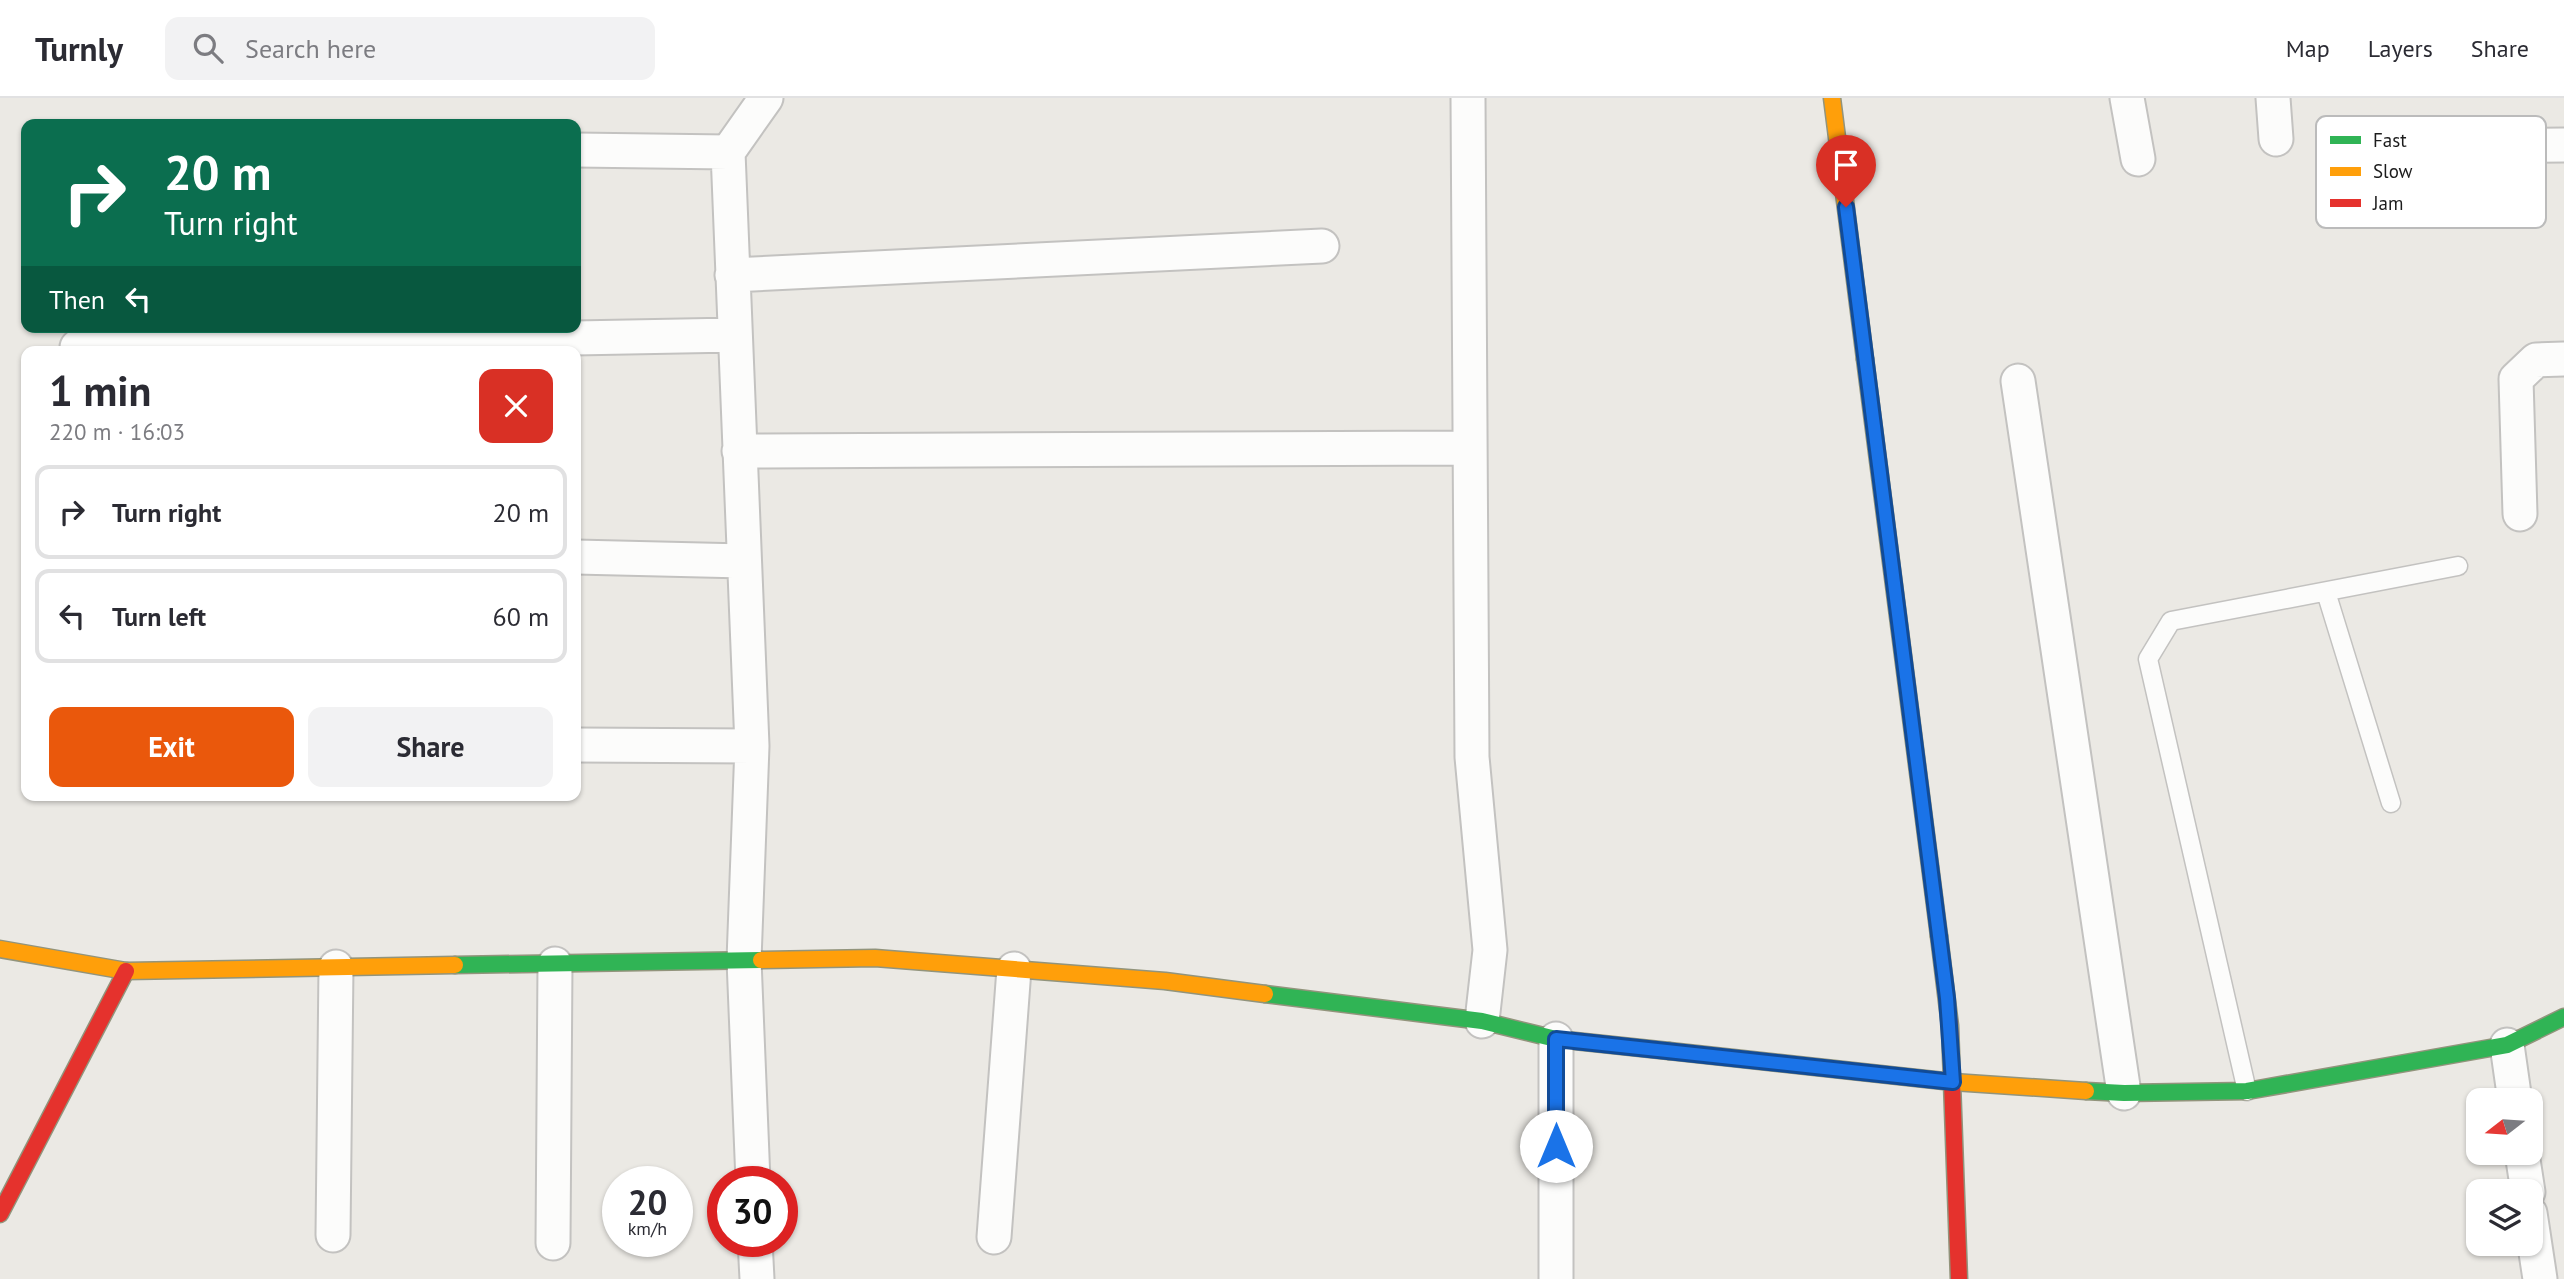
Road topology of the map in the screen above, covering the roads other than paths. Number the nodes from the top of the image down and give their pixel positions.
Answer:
1 (766, 98) edge
2 (1468, 98) edge
3 (1832, 98) edge
4 (2127, 98) edge
5 (2273, 98) edge
6 (2276, 139) dead end
7 (2546, 145) edge
8 (2564, 145) edge
9 (581, 150) edge
10 (728, 152) junction
11 (2138, 159) dead end
12 (1322, 246) dead end
13 (733, 275) junction
14 (735, 335) junction
15 (132, 346) edge
16 (2564, 359) edge
17 (2018, 381) dead end
18 (1470, 448) junction
19 (740, 452) junction
20 (2520, 514) dead end
21 (581, 556) edge
22 (744, 561) junction
23 (2458, 566) dead end
24 (2326, 592) junction
25 (581, 745) edge
26 (752, 746) junction
27 (2391, 803) dead end
28 (0, 948) edge
29 (744, 960) junction
30 (555, 964) junction
31 (336, 967) junction
32 (1014, 969) junction
33 (126, 971) junction
34 (2564, 1017) edge
35 (1482, 1021) junction
36 (1556, 1039) junction
37 (2507, 1045) junction
38 (1953, 1082) junction
39 (2513, 1088) edge
40 (2247, 1091) junction
41 (2124, 1093) junction
42 (752, 1166) edge
43 (2, 1208) edge
44 (333, 1235) dead end
45 (994, 1237) dead end
46 (553, 1243) dead end
47 (2537, 1256) edge
48 (756, 1257) edge
49 (757, 1279) edge
50 (1556, 1279) edge
51 (1959, 1279) edge
52 (2540, 1279) edge

1 - 10 street
2 - 18 street
3 - 38 main road
4 - 11 street
5 - 6 street
7 - 8 street
9 - 10 street
10 - 13 street
12 - 13 street
13 - 14 street
14 - 15 street
14 - 19 street
16 - 20 street
17 - 41 street
18 - 19 street
18 - 35 street
19 - 22 street
21 - 22 street
22 - 26 street
23 - 24 lane
24 - 27 lane
24 - 40 lane
25 - 26 street
26 - 29 street
28 - 33 main road
29 - 30 main road
29 - 32 main road
29 - 42 street
30 - 31 main road
30 - 46 street
31 - 33 main road
31 - 44 street
32 - 35 main road
32 - 45 street
33 - 43 main road
34 - 37 main road
35 - 36 main road
36 - 38 main road
36 - 50 street
37 - 39 street
37 - 40 main road
38 - 41 main road
38 - 51 main road
40 - 41 main road
47 - 52 street
48 - 49 street

